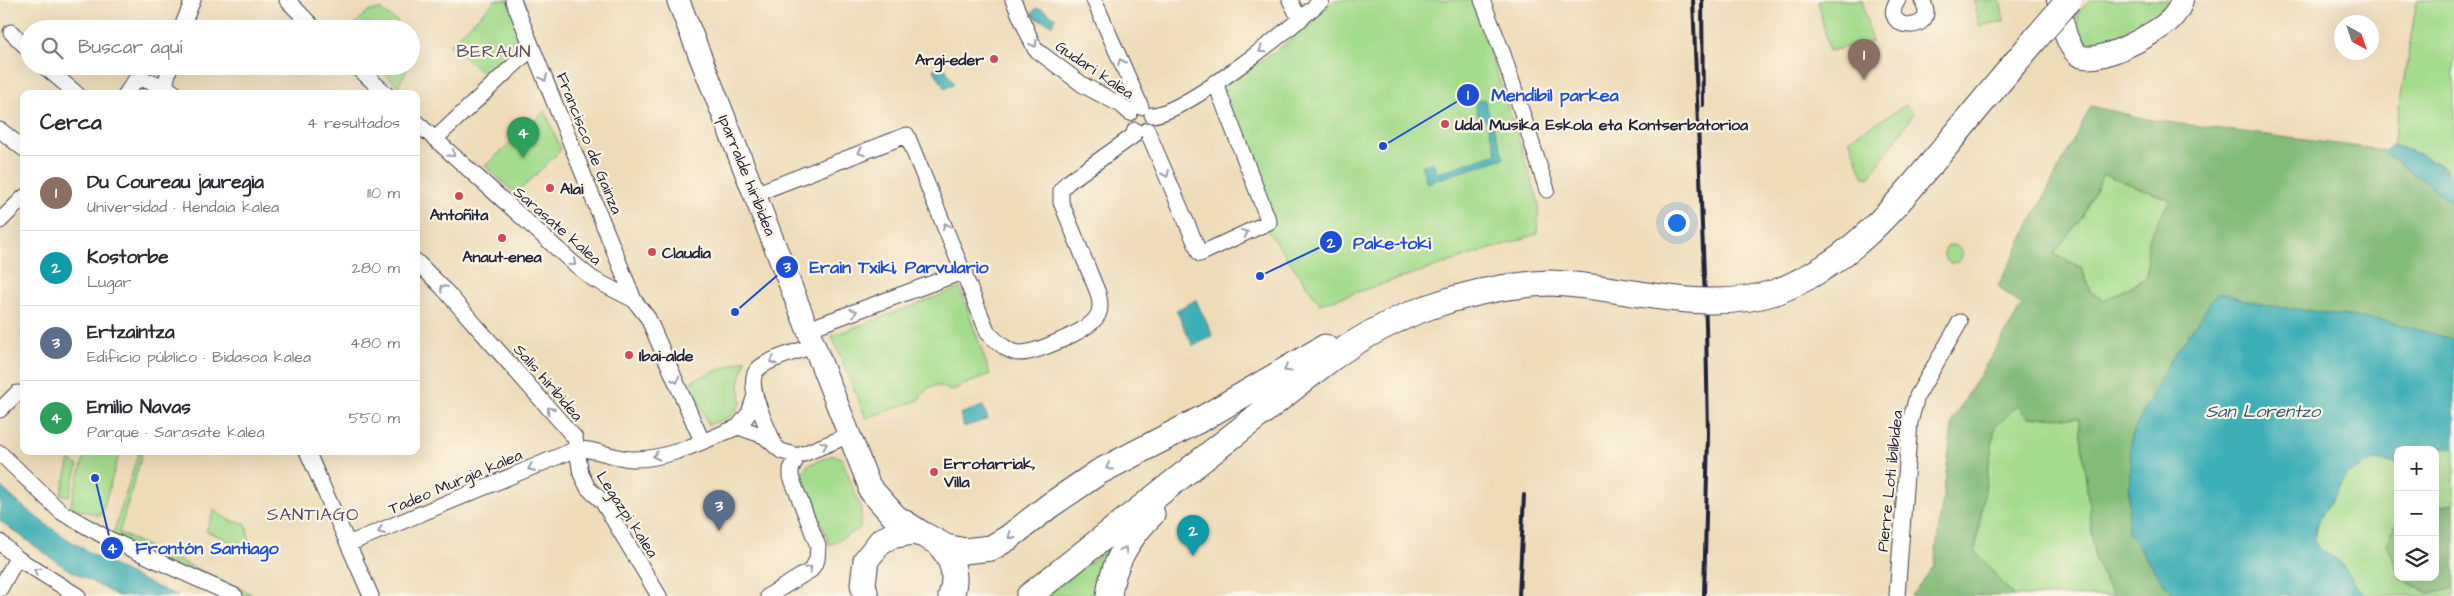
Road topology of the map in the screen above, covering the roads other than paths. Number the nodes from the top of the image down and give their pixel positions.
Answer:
1 (193, 0) edge
2 (287, 0) edge
3 (513, 0) edge
4 (678, 0) edge
5 (1013, 0) edge
6 (1094, 0) edge
7 (1290, 0) edge
8 (1322, 0) edge
9 (1482, 0) edge
10 (1898, 0) edge
11 (1922, 0) edge
12 (2058, 0) edge
13 (2069, 0) edge
14 (2182, 0) edge
15 (185, 20) edge
16 (307, 20) edge
17 (1300, 20) junction
18 (11, 32) dead end
19 (20, 41) edge
20 (532, 48) junction
21 (55, 75) edge
22 (170, 75) edge
23 (366, 75) edge
24 (1215, 82) junction
25 (72, 90) edge
26 (129, 90) edge
27 (170, 90) edge
28 (382, 90) edge
29 (1141, 112) junction
30 (420, 126) edge
31 (0, 130) edge
32 (1141, 130) junction
33 (435, 139) junction
34 (20, 146) edge
35 (1547, 190) dead end
36 (755, 194) junction
37 (20, 201) edge
38 (0, 221) edge
39 (420, 265) edge
40 (965, 271) junction
41 (634, 300) junction
42 (1960, 322) dead end
43 (1363, 336) junction
44 (812, 337) junction
45 (20, 394) edge
46 (755, 395) junction
47 (0, 410) edge
48 (738, 427) junction
49 (850, 435) junction
50 (702, 441) junction
51 (776, 446) junction
52 (576, 449) junction
53 (0, 453) edge
54 (309, 455) edge
55 (798, 456) junction
56 (871, 490) junction
57 (1164, 490) junction
58 (931, 539) junction
59 (0, 542) edge
60 (348, 544) junction
61 (873, 549) junction
62 (17, 558) junction
63 (0, 589) edge
64 (78, 596) edge
65 (235, 596) edge
66 (370, 596) edge
67 (659, 596) edge
68 (768, 596) edge
69 (866, 596) edge
70 (951, 596) edge
71 (1029, 596) edge
72 (1109, 596) edge
73 (1897, 596) edge

1 - 15 street
2 - 16 street
3 - 20 street, Francisco de Gainza
4 - 36 main road, Iparralde hiribidea
5 -> 29 street, Gudari kalea
29 -> 6 street
7 - 17 street
8 - 17 street
9 - 35 street
10 - 11 street
12 - 14 main road
13 - 43 main road, bridge
17 -> 24 street
18 - 19 street
20 - 33 street
20 -> 41 street, Francisco de Gainza
21 - 25 street
22 - 27 street
23 - 28 street
24 - 29 street
32 -> 24 street
26 - 27 street
29 - 32 street
29 - 32 street
30 - 33 street, Sarasate kalea
31 - 34 street
32 - 40 street
33 -> 41 street, Sarasate kalea
40 -> 36 street
36 - 44 main road, Iparralde hiribidea
37 - 38 street
52 -> 39 street, Salis hiribidea
44 -> 40 street
41 -> 50 street, Sarasate kalea
42 - 73 street, Pierre Loti ibilbidea
43 - 57 main road
43 -> 58 main road
44 -> 46 street
44 - 49 main road, Iparralde hiribidea
45 - 47 street
46 - 48 street
46 - 51 street
48 - 50 street
48 - 51 street
55 -> 49 street
49 - 56 main road, Iparralde hiribidea
50 -> 52 street
51 - 55 street
52 -> 60 street, Tadeo Murgia kalea
52 - 67 street, Legazpi kalea
53 - 65 street
54 - 60 street
68 -> 55 street
56 - 58 main road, Iparralde hiribidea
56 - 61 main road, Iparralde hiribidea
57 - 71 main road
72 -> 57 main road
58 - 61 main road
58 - 70 main road
59 - 62 street
60 - 66 street
61 - 69 main road
62 - 63 street
64 -> 62 street

